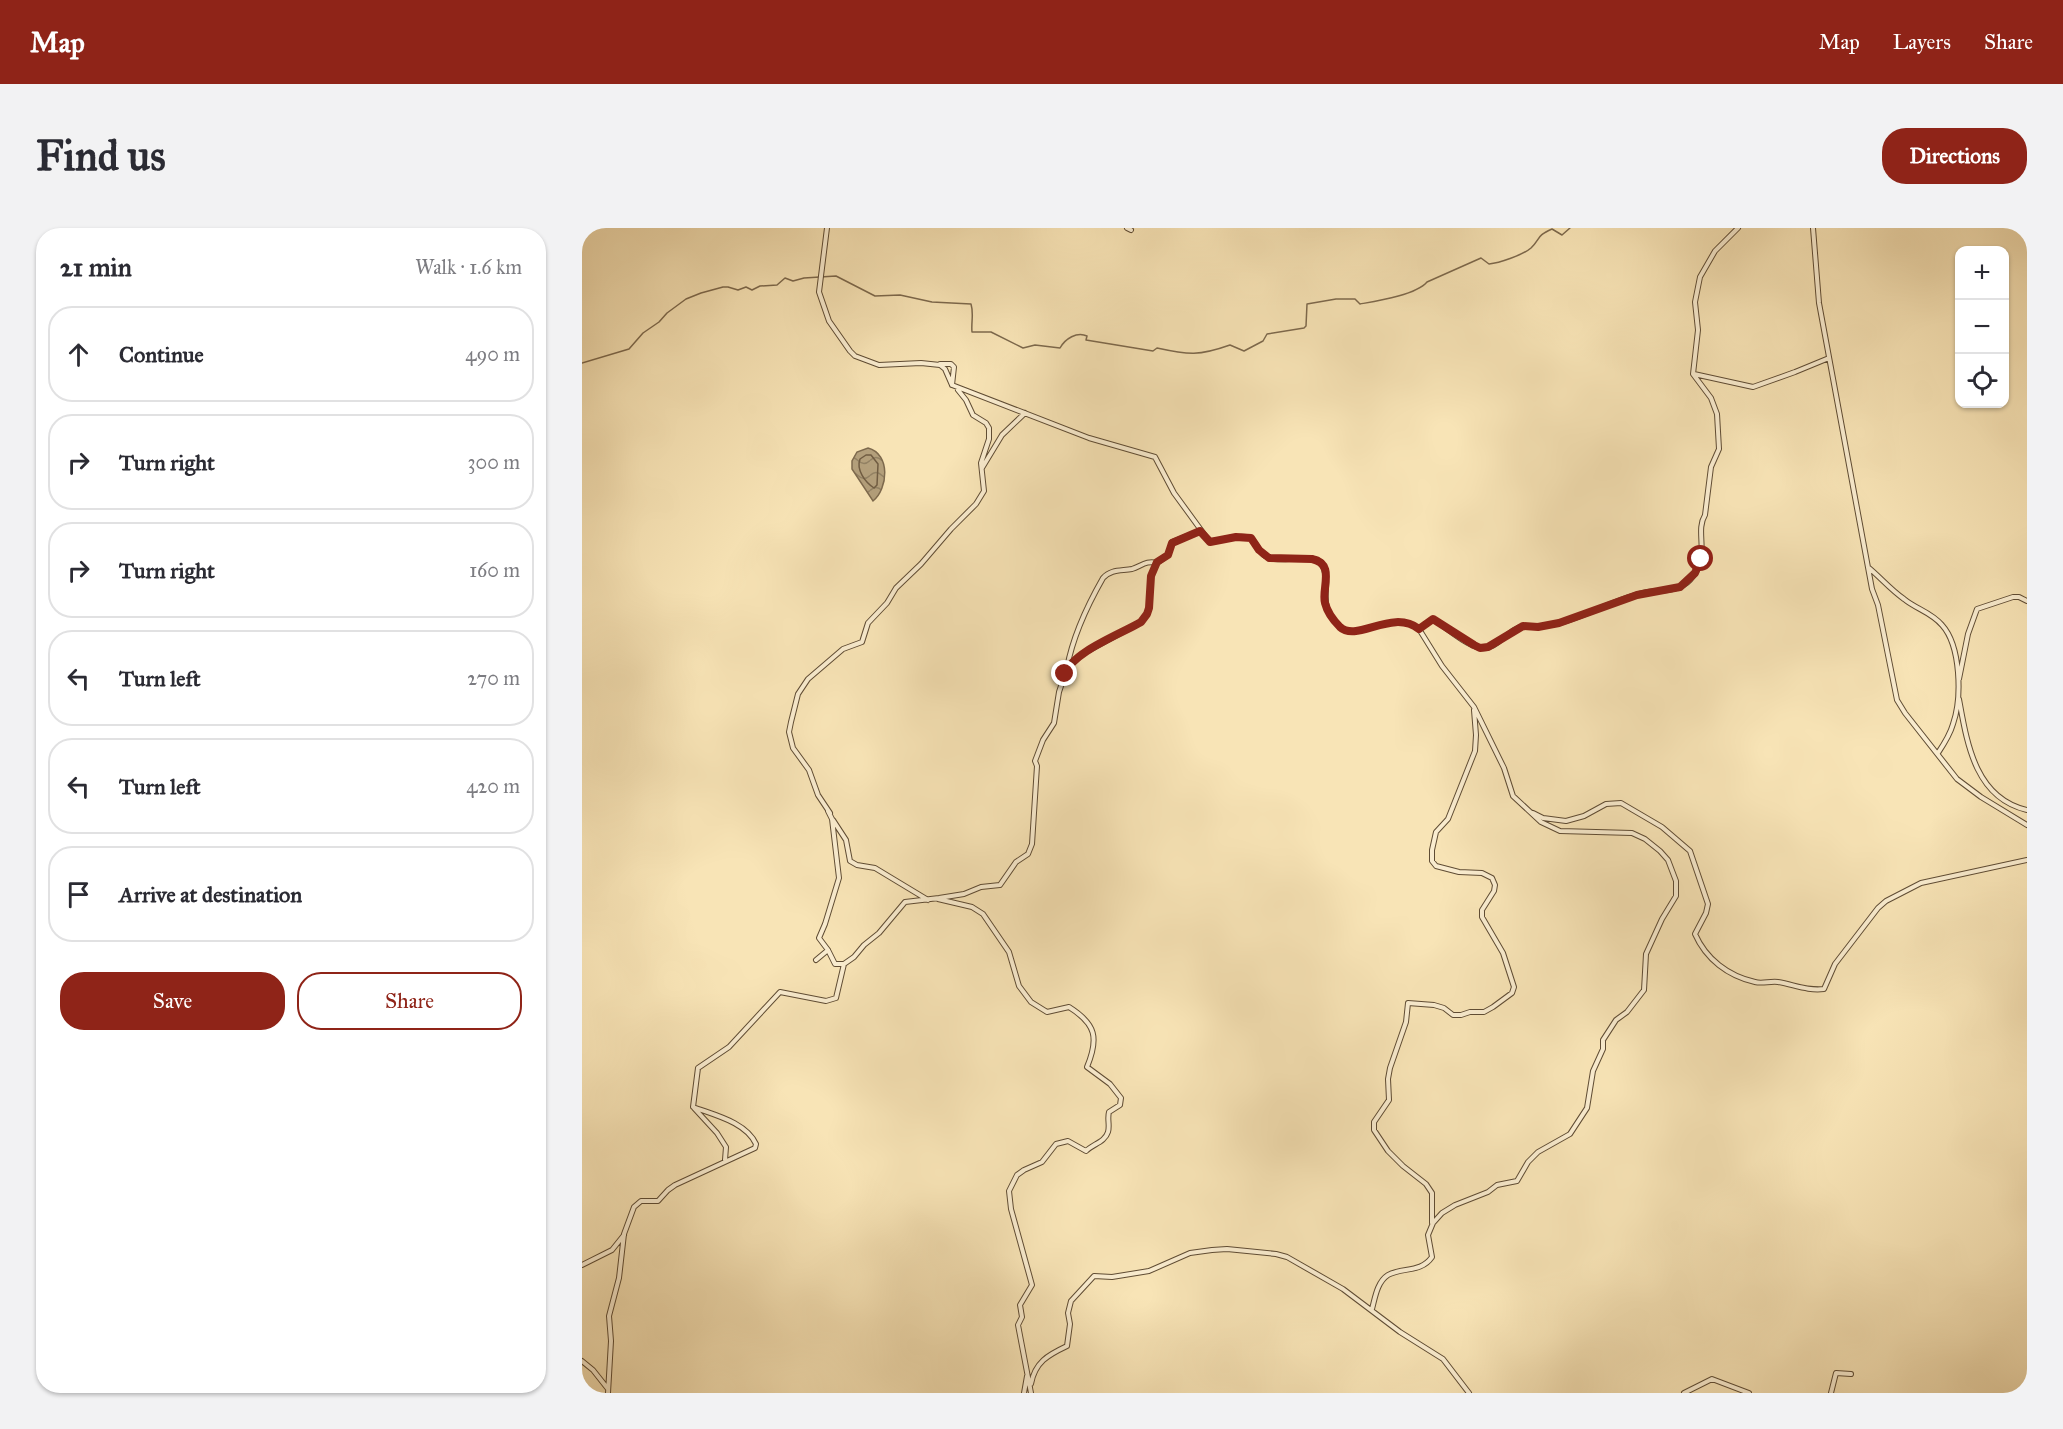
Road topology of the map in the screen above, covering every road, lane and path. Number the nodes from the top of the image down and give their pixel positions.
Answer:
1 (827, 228) edge
2 (1738, 228) edge
3 (1813, 228) edge
4 (1829, 358) junction
5 (936, 364) junction
6 (1693, 374) junction
7 (953, 385) junction
8 (1025, 412) junction
9 (982, 468) junction
10 (1200, 531) junction
11 (1157, 562) junction
12 (1868, 568) junction
13 (2027, 601) edge
14 (1419, 629) junction
15 (1067, 668) junction
16 (1959, 684) junction
17 (1958, 694) junction
18 (1474, 707) junction
19 (1938, 753) junction
20 (2027, 810) edge
21 (828, 811) junction
22 (1530, 812) junction
23 (2027, 825) edge
24 (2027, 860) edge
25 (937, 898) junction
26 (928, 900) junction
27 (828, 950) junction
28 (816, 960) dead end
29 (844, 964) junction
30 (693, 1107) junction
31 (725, 1161) junction
32 (1432, 1224) junction
33 (624, 1234) junction
34 (582, 1265) edge
35 (1371, 1309) junction
36 (582, 1361) edge
37 (1028, 1371) junction
38 (1851, 1374) dead end
39 (608, 1391) edge
40 (1031, 1391) edge
41 (1024, 1393) edge
42 (1469, 1393) edge
43 (1684, 1393) edge
44 (1749, 1393) edge
45 (1831, 1393) edge

1 - 5 street
2 - 6 street
3 - 4 street
4 - 6 street
4 - 12 street
5 - 7 street
5 - 7 street
6 - 14 street
7 - 8 street
7 - 9 street
8 - 9 street
8 - 10 street
9 - 21 street
10 - 11 street
10 - 14 street
11 - 15 street
11 - 15 street
12 - 16 street
12 - 19 street
13 - 16 street
14 - 18 street
15 - 25 street
16 - 17 street
17 - 19 street
17 - 20 street
18 - 22 street
18 - 32 street
19 - 23 street
21 - 26 street
21 - 27 street
22 - 24 street
22 - 32 street
25 - 26 street
25 - 37 street
26 - 29 street
27 - 28 street
27 - 29 street
29 - 30 street
30 - 31 street
30 - 31 street
31 - 33 street
32 - 35 street
33 - 34 street
33 - 39 street
35 - 40 street
35 - 42 street
36 - 39 street
37 - 40 street
37 - 41 street
38 - 45 street
43 - 44 street

